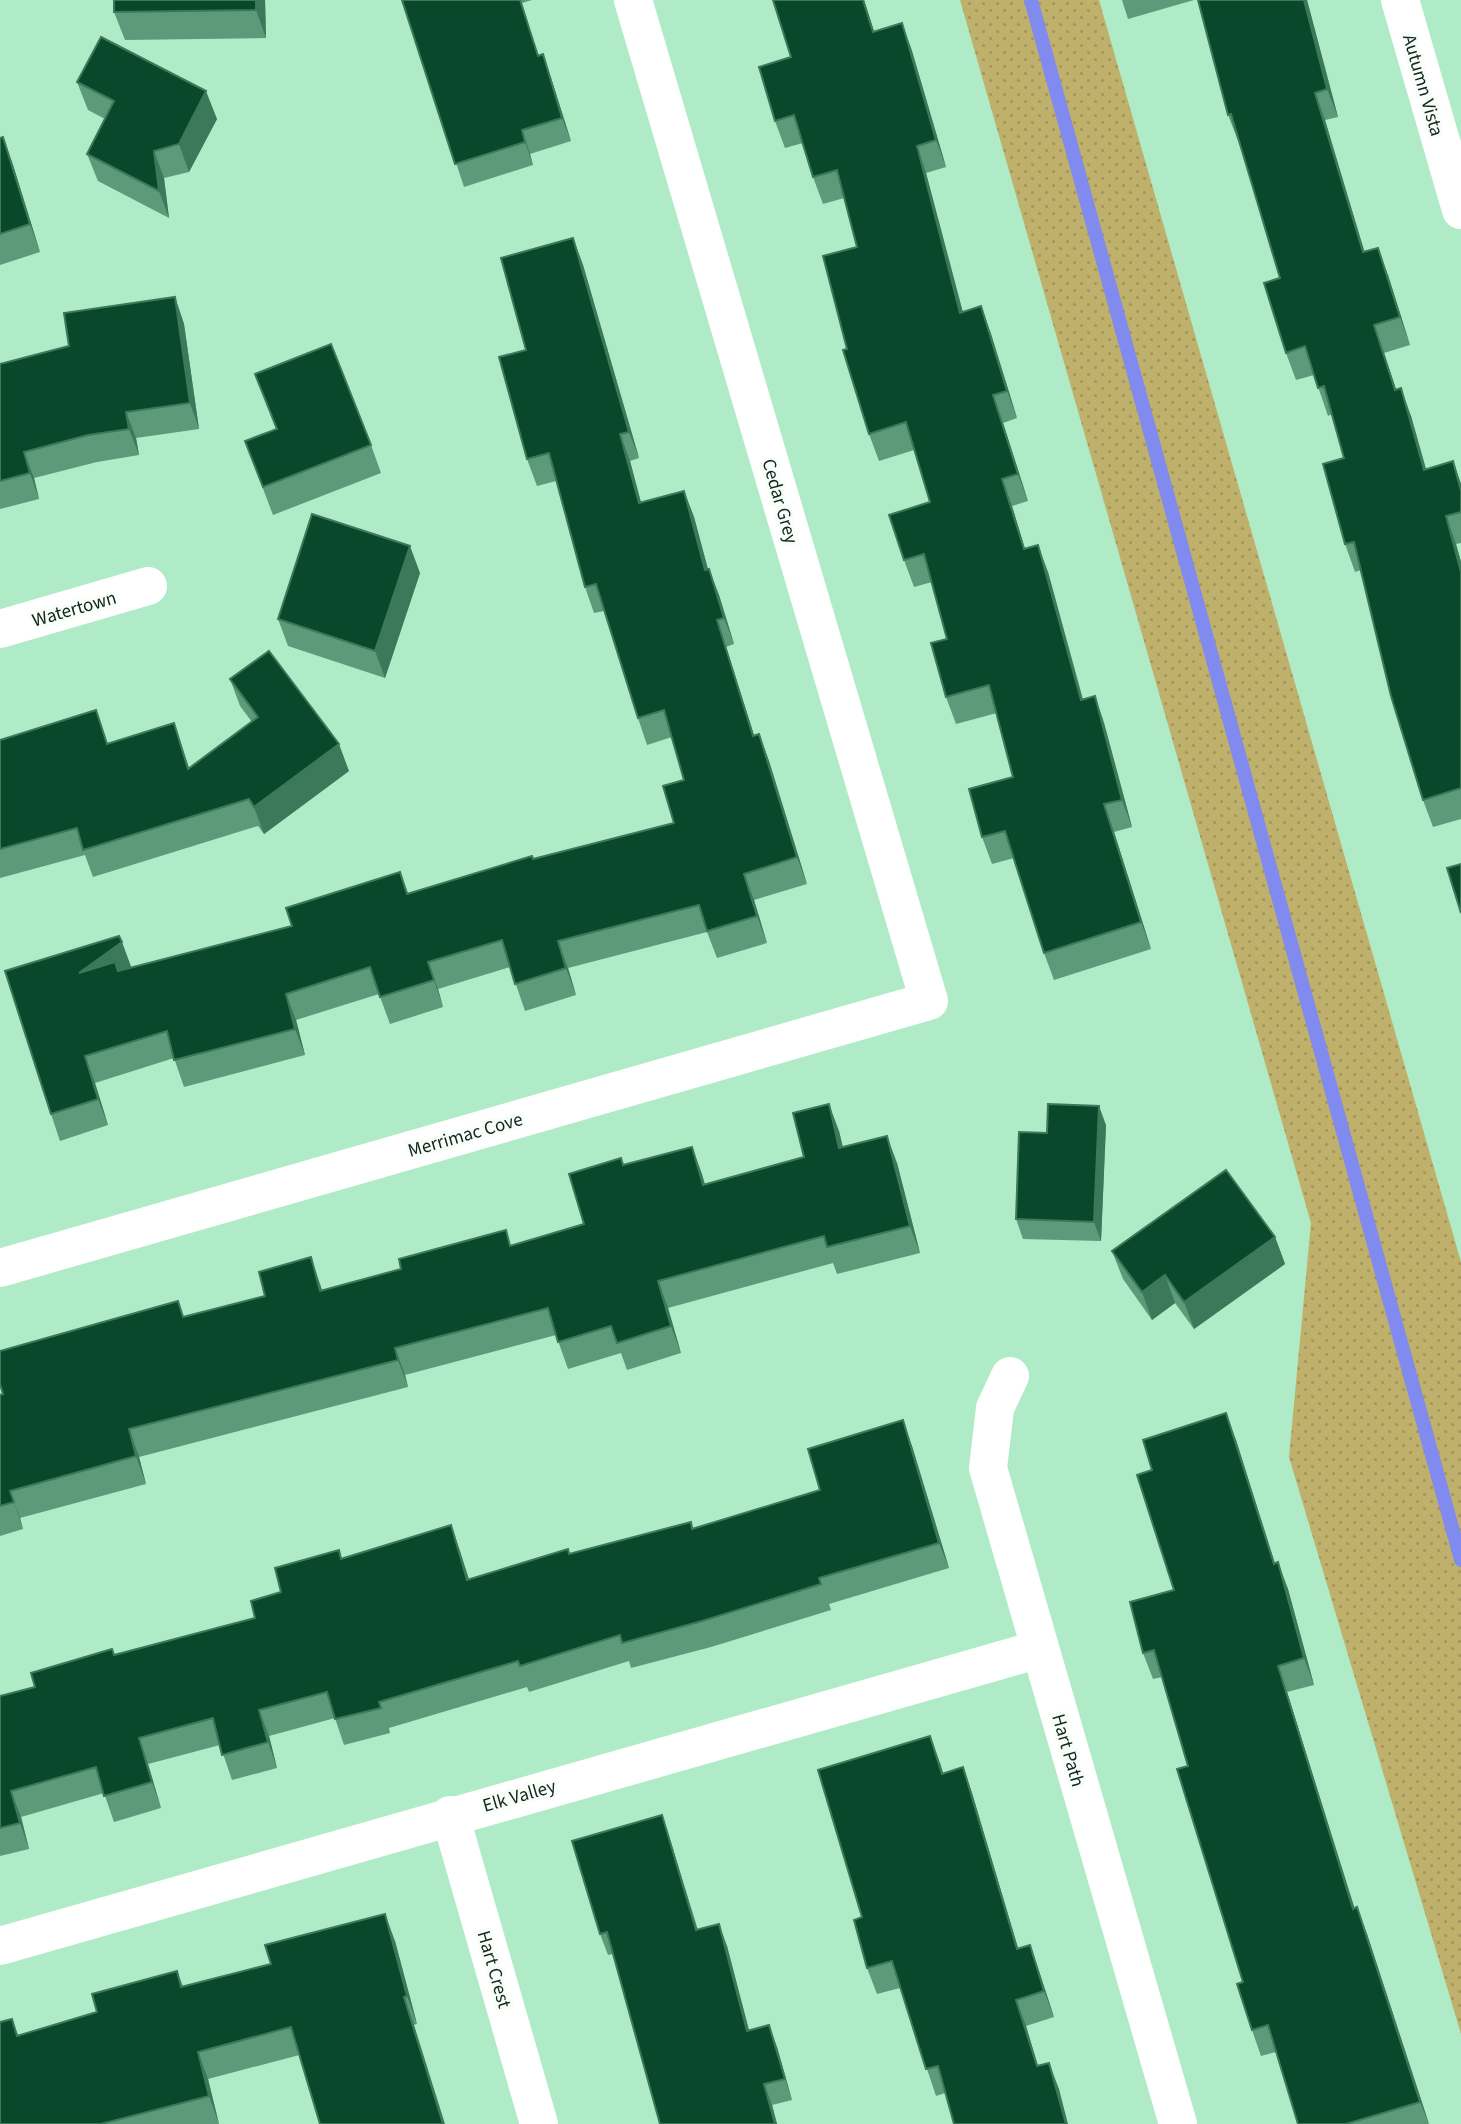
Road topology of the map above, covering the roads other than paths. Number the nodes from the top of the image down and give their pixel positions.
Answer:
1 (633, 0) edge
2 (1400, 0) edge
3 (1461, 210) edge
4 (148, 586) dead end
5 (0, 629) edge
6 (929, 1001) joint
7 (0, 1268) edge
8 (1010, 1376) dead end
9 (1040, 1649) junction
10 (450, 1815) junction
11 (0, 1946) edge
12 (539, 2124) edge
13 (1178, 2124) edge

1 - 6 street, Cedar Grey
2 - 3 street, Autumn Vista
4 - 5 street, Watertown
6 - 7 street, Merrimac Cove
8 - 9 street, Hart Path
9 - 10 street, Elk Valley
9 - 13 street, Hart Path
10 - 11 street, Elk Valley
10 - 12 street, Hart Crest

